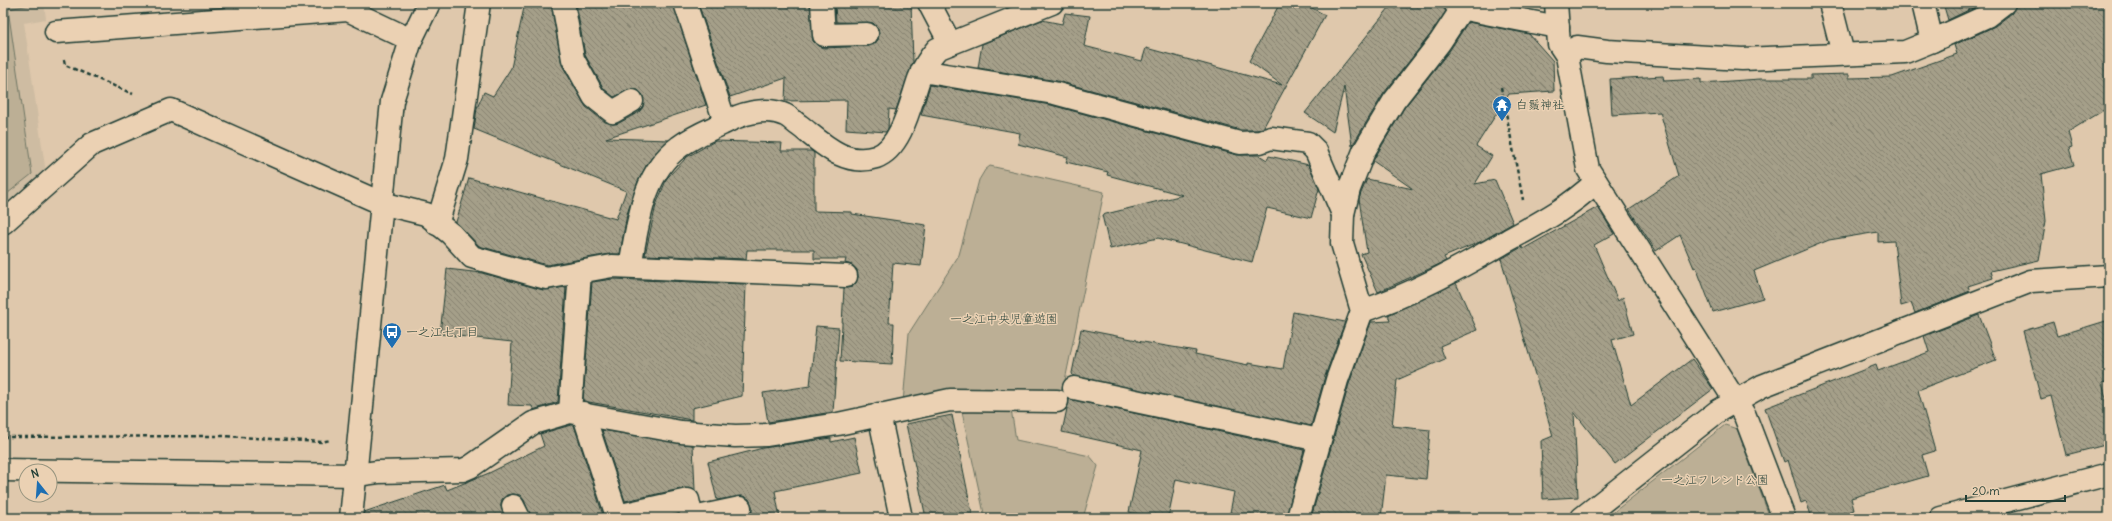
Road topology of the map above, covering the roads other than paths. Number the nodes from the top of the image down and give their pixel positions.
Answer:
1 (428, 3) edge
2 (479, 3) edge
3 (563, 3) edge
4 (685, 3) edge
5 (822, 3) edge
6 (929, 3) edge
7 (1052, 3) edge
8 (1556, 3) edge
9 (1830, 3) edge
10 (1923, 3) edge
11 (1459, 5) edge
12 (1994, 6) edge
13 (1558, 27) junction
14 (56, 32) road end
15 (867, 34) dead end
16 (411, 40) junction
17 (1932, 42) junction
18 (950, 43) junction
19 (1843, 54) junction
20 (1567, 56) junction
21 (922, 71) junction
22 (632, 101) dead end
23 (725, 122) junction
24 (1596, 182) junction
25 (381, 203) junction
26 (1343, 214) junction
27 (3, 223) edge
28 (437, 224) junction
29 (630, 266) junction
30 (580, 272) junction
31 (846, 276) dead end
32 (2109, 276) edge
33 (1362, 311) junction
34 (1074, 388) dead end
35 (1057, 401) dead end
36 (1735, 401) junction
37 (576, 412) junction
38 (879, 414) junction
39 (1319, 440) junction
40 (3, 470) edge
41 (2109, 474) edge
42 (356, 475) junction
43 (740, 508) dead end
44 (1986, 512) edge
45 (352, 518) edge
46 (692, 518) edge
47 (901, 518) edge
48 (1298, 518) edge
49 (1582, 518) edge
50 (1784, 518) edge
51 (1941, 518) edge

1 - 16 street
2 - 28 street
3 - 22 street
4 - 23 street
5 - 15 street
6 - 18 street
7 - 18 street
8 - 13 street
9 - 19 street
10 - 17 street
11 - 13 street
11 - 26 street
12 - 17 street
13 - 20 street
14 - 16 street
16 - 25 street
17 - 19 street
18 - 21 street
19 - 20 street
20 - 24 street
21 - 23 street
21 - 26 street
23 - 29 street
24 - 33 street
24 - 36 street
25 - 27 street
25 - 28 street
25 - 42 street
26 - 33 street
28 - 30 street
29 - 30 street
29 - 31 street
30 - 37 street
32 - 36 street
33 - 39 street
34 - 39 street
35 - 38 street
36 - 49 street
36 - 50 street
37 - 38 street
37 - 42 street
37 - 46 street
38 - 47 street
39 - 48 street
40 - 42 street
41 - 44 street
42 - 45 street
43 - 46 street
44 - 51 street

